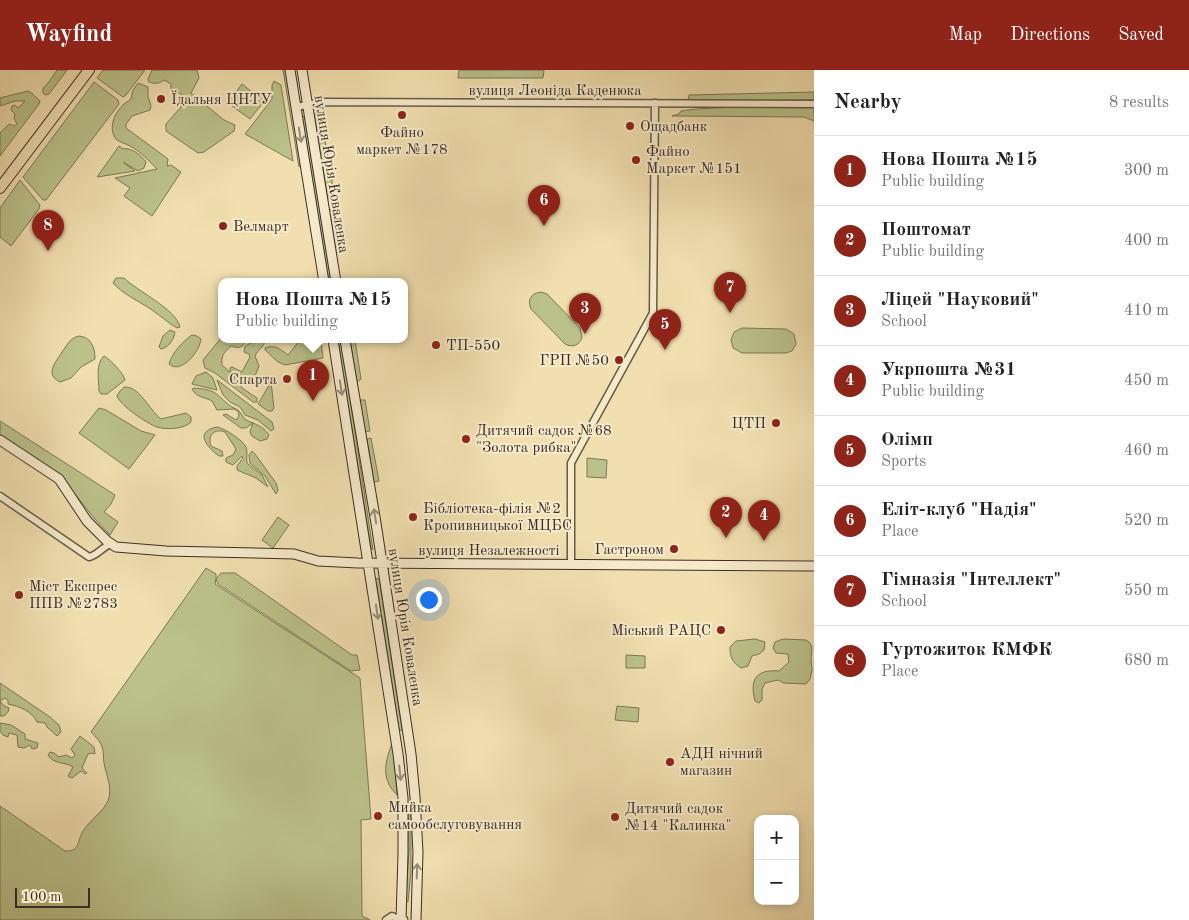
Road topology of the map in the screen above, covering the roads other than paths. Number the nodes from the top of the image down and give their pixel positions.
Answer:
1 (89, 70) edge
2 (290, 70) edge
3 (302, 70) edge
4 (655, 103) junction
5 (814, 104) edge
6 (307, 105) junction
7 (296, 107) junction
8 (0, 188) edge
9 (323, 278) edge
10 (335, 278) edge
11 (333, 343) edge
12 (345, 343) edge
13 (0, 440) edge
14 (0, 496) edge
15 (111, 544) junction
16 (369, 564) junction
17 (382, 564) junction
18 (571, 564) junction
19 (814, 566) edge
20 (386, 920) edge
21 (402, 920) edge
22 (416, 920) edge

1 - 8 main road
2 - 7 main road, вулиця Юрія Коваленка
3 - 6 main road, вулиця Юрія Коваленка
4 - 5 street, вулиця Леоніда Каденюка
4 - 6 street, вулиця Леоніда Каденюка
4 - 18 street
6 - 7 street, вулиця Леоніда Каденюка
6 - 10 main road, вулиця Юрія Коваленка
7 -> 9 main road, вулиця Юрія Коваленка
11 -> 16 main road, вулиця Юрія Коваленка
17 -> 12 main road, вулиця Юрія Коваленка
13 - 15 main road
14 - 15 street
15 - 16 main road, вулиця Незалежності
16 - 17 main road, вулиця Незалежності
16 -> 21 main road, вулиця Юрія Коваленка
17 - 18 main road, вулиця Незалежності
22 -> 17 main road, вулиця Юрія Коваленка
18 - 19 main road, вулиця Незалежності
20 - 21 street

